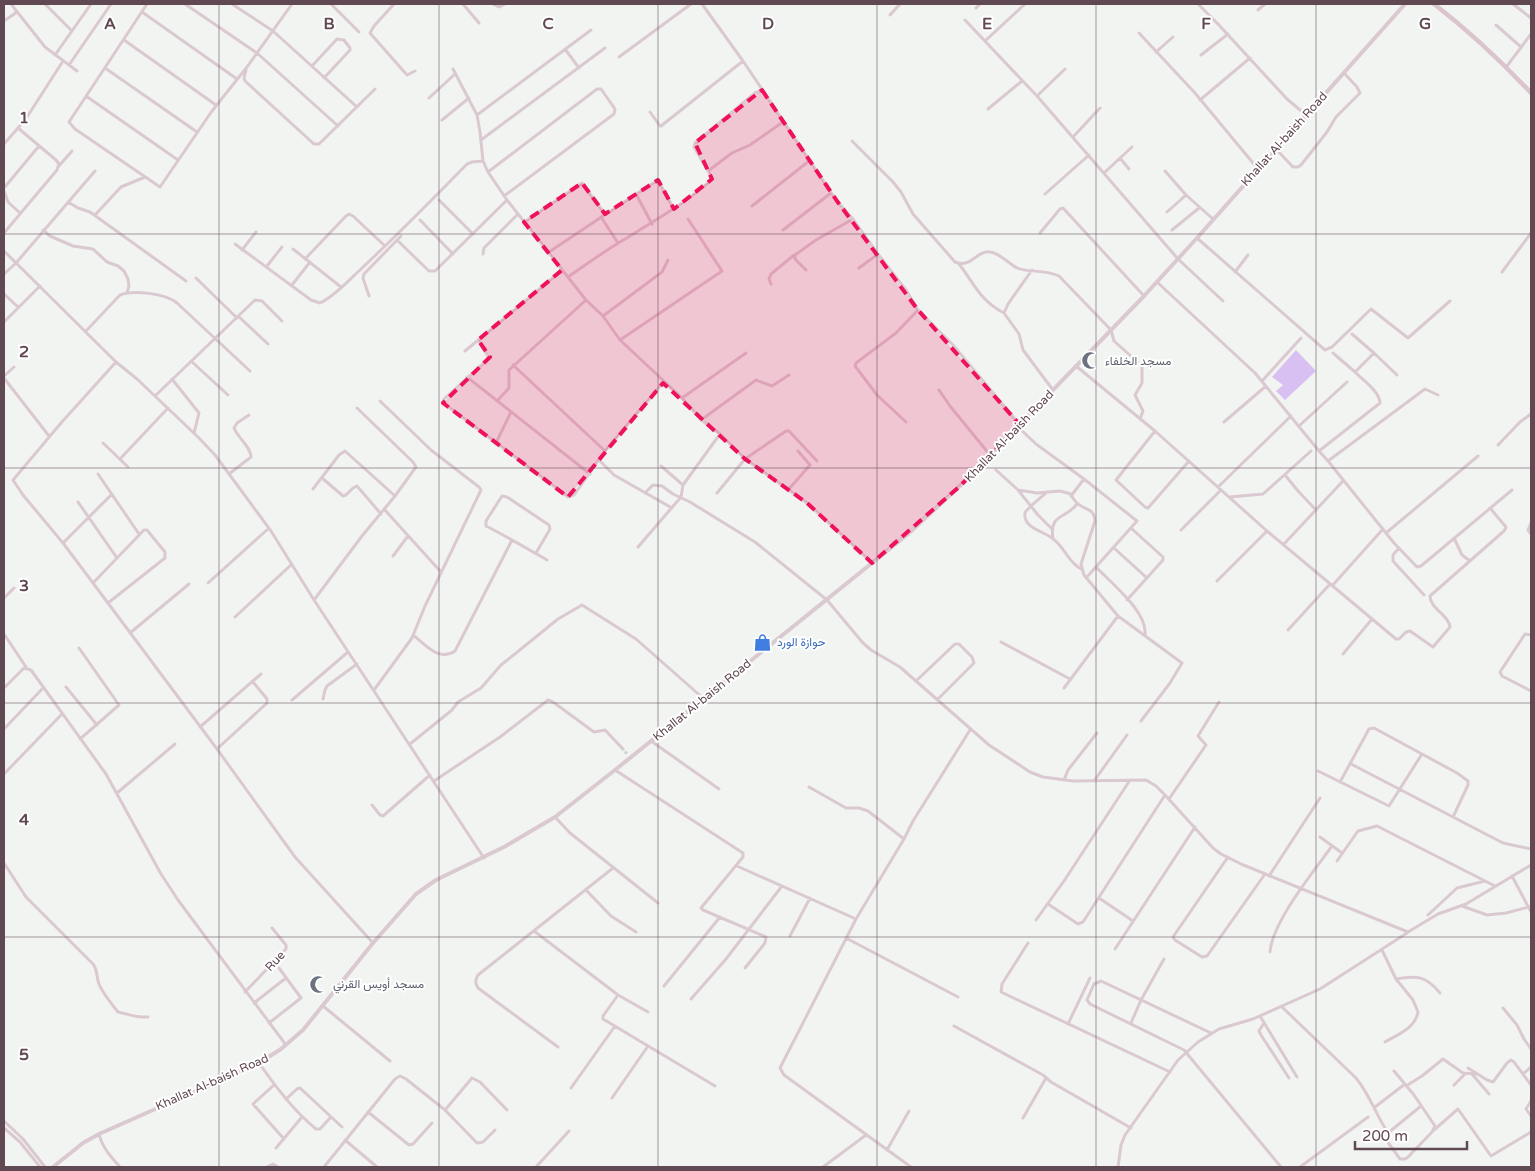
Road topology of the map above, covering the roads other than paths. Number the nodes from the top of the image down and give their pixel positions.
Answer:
1 (11, 4) edge
2 (45, 4) edge
3 (111, 4) edge
4 (147, 4) edge
5 (185, 4) edge
6 (232, 4) edge
7 (292, 4) edge
8 (331, 4) edge
9 (394, 4) edge
10 (463, 4) edge
11 (493, 4) edge
12 (505, 4) edge
13 (691, 4) edge
14 (702, 4) edge
15 (900, 4) edge
16 (980, 4) edge
17 (1025, 4) edge
18 (1198, 4) edge
19 (1265, 4) edge
20 (1404, 4) edge
21 (1434, 4) edge
22 (1513, 4) edge
23 (89, 5) edge
24 (976, 8) dead end
25 (1258, 10) dead end
26 (17, 12) junction
27 (142, 12) junction
28 (890, 15) dead end
29 (1531, 18) edge
30 (965, 20) dead end
31 (4, 21) edge
32 (479, 22) dead end
33 (1496, 25) dead end
34 (591, 30) dead end
35 (72, 31) junction
36 (273, 31) junction
37 (359, 32) dead end
38 (1139, 33) dead end
39 (1228, 34) junction
40 (1531, 34) edge
41 (1174, 37) dead end
42 (124, 40) junction
43 (986, 41) junction
44 (1521, 47) junction
45 (605, 48) dead end
46 (565, 49) junction
47 (1156, 52) junction
48 (256, 53) junction
49 (1201, 55) dead end
50 (56, 56) junction
51 (619, 57) dead end
52 (1250, 58) junction
53 (63, 61) junction
54 (743, 61) junction
55 (69, 65) junction
56 (312, 66) junction
57 (1507, 66) junction
58 (247, 67) junction
59 (105, 68) junction
60 (579, 68) junction
61 (1065, 69) dead end
62 (452, 70) dead end
63 (77, 71) dead end
64 (415, 71) dead end
65 (1344, 72) junction
66 (455, 74) junction
67 (324, 78) junction
68 (237, 79) junction
69 (1022, 81) junction
70 (376, 89) dead end
71 (762, 90) junction
72 (1531, 93) edge
73 (86, 96) junction
74 (1037, 96) junction
75 (429, 98) dead end
76 (469, 98) junction
77 (1200, 100) junction
78 (216, 105) junction
79 (357, 107) junction
80 (1100, 108) dead end
81 (988, 109) dead end
82 (650, 112) dead end
83 (477, 115) junction
84 (1306, 115) junction
85 (442, 120) dead end
86 (784, 122) junction
87 (338, 126) junction
88 (18, 128) junction
89 (197, 132) junction
90 (1073, 137) junction
91 (481, 140) junction
92 (852, 141) dead end
93 (4, 144) edge
94 (40, 146) junction
95 (1132, 147) dead end
96 (1276, 149) junction
97 (72, 151) dead end
98 (1089, 156) junction
99 (1120, 158) junction
100 (178, 160) junction
101 (483, 161) junction
102 (809, 162) junction
103 (58, 168) junction
104 (1129, 169) dead end
105 (1258, 169) junction
106 (95, 171) dead end
107 (708, 171) junction
108 (1165, 171) dead end
109 (488, 172) junction
110 (1104, 173) junction
111 (146, 177) junction
112 (4, 189) edge
113 (831, 193) junction
114 (636, 194) junction
115 (1045, 194) dead end
116 (1186, 195) junction
117 (506, 198) junction
118 (439, 200) dead end
119 (68, 202) junction
120 (752, 206) dead end
121 (1199, 208) junction
122 (674, 209) junction
123 (1167, 212) dead end
124 (20, 213) junction
125 (518, 214) junction
126 (95, 215) junction
127 (603, 216) junction
128 (688, 219) dead end
129 (853, 219) junction
130 (1213, 219) junction
131 (420, 220) dead end
132 (524, 222) junction
133 (652, 224) junction
134 (43, 230) junction
135 (783, 230) dead end
136 (1172, 230) dead end
137 (256, 232) dead end
138 (1040, 232) dead end
139 (4, 233) edge
140 (1531, 233) edge
141 (473, 234) junction
142 (401, 236) dead end
143 (1197, 238) junction
144 (397, 240) junction
145 (618, 243) junction
146 (235, 244) dead end
147 (385, 246) junction
148 (282, 247) dead end
149 (293, 249) dead end
150 (242, 250) junction
151 (4, 251) edge
152 (549, 252) junction
153 (453, 254) junction
154 (483, 254) dead end
155 (878, 254) junction
156 (795, 255) junction
157 (1248, 255) dead end
158 (305, 258) junction
159 (668, 260) dead end
160 (1178, 260) junction
161 (16, 262) junction
162 (310, 262) junction
163 (959, 264) junction
164 (267, 266) junction
165 (860, 268) dead end
166 (562, 270) junction
167 (806, 270) dead end
168 (1033, 270) junction
169 (1235, 272) junction
170 (1502, 272) dead end
171 (4, 274) edge
172 (568, 277) junction
173 (196, 278) dead end
174 (186, 281) dead end
175 (1156, 282) junction
176 (771, 284) dead end
177 (292, 285) junction
178 (40, 286) junction
179 (341, 287) junction
180 (127, 293) junction
181 (4, 294) edge
182 (369, 296) dead end
183 (1144, 296) junction
184 (586, 300) junction
185 (1223, 301) dead end
186 (1450, 301) dead end
187 (18, 308) junction
188 (918, 310) junction
189 (1004, 313) junction
190 (603, 316) junction
191 (237, 317) junction
192 (282, 321) dead end
193 (4, 322) edge
194 (1111, 330) junction
195 (86, 331) junction
196 (1352, 334) dead end
197 (215, 338) junction
198 (1301, 338) dead end
199 (478, 340) junction
200 (620, 340) junction
201 (268, 344) dead end
202 (464, 351) dead end
203 (746, 353) dead end
204 (1333, 353) dead end
205 (1374, 353) junction
206 (190, 361) junction
207 (116, 362) junction
208 (513, 365) junction
209 (1076, 366) junction
210 (14, 367) dead end
211 (250, 370) dead end
212 (1355, 372) junction
213 (789, 375) dead end
214 (1397, 375) dead end
215 (4, 377) edge
216 (467, 377) junction
217 (172, 379) junction
218 (1262, 381) junction
219 (663, 382) junction
220 (1347, 382) dead end
221 (1266, 386) junction
222 (939, 390) dead end
223 (1053, 390) junction
224 (155, 396) junction
225 (228, 396) dead end
226 (1438, 396) dead end
227 (682, 398) junction
228 (380, 401) dead end
229 (497, 401) junction
230 (168, 408) junction
231 (356, 408) dead end
232 (510, 412) junction
233 (1531, 414) edge
234 (249, 415) dead end
235 (1291, 416) junction
236 (1140, 419) junction
237 (701, 420) junction
238 (906, 422) dead end
239 (1224, 422) dead end
240 (1019, 426) junction
241 (1299, 426) junction
242 (1155, 431) junction
243 (194, 433) junction
244 (720, 434) junction
245 (50, 436) junction
246 (104, 443) dead end
247 (496, 443) junction
248 (1498, 445) dead end
249 (605, 451) junction
250 (798, 451) dead end
251 (1311, 451) dead end
252 (1319, 451) junction
253 (990, 455) junction
254 (1478, 456) dead end
255 (120, 459) junction
256 (745, 459) junction
257 (600, 461) junction
258 (817, 461) dead end
259 (1189, 461) junction
260 (1328, 461) junction
261 (661, 466) dead end
262 (128, 467) dead end
263 (996, 470) dead end
264 (98, 474) dead end
265 (229, 474) junction
266 (590, 474) junction
267 (1285, 475) junction
268 (322, 478) junction
269 (1084, 479) junction
270 (1344, 481) junction
271 (683, 485) junction
272 (1219, 488) junction
273 (313, 489) dead end
274 (789, 490) junction
275 (1018, 490) junction
276 (1512, 490) dead end
277 (1047, 492) junction
278 (645, 493) junction
279 (717, 493) dead end
280 (112, 494) junction
281 (1072, 494) junction
282 (395, 496) junction
283 (681, 497) junction
284 (1230, 497) junction
285 (78, 502) dead end
286 (1077, 504) junction
287 (1032, 506) junction
288 (672, 508) junction
289 (1490, 508) junction
290 (384, 509) junction
291 (1316, 510) junction
292 (380, 514) junction
293 (89, 517) junction
294 (1531, 523) edge
295 (269, 528) junction
296 (1132, 528) junction
297 (1052, 529) junction
298 (1181, 530) dead end
299 (1267, 531) junction
300 (1385, 531) junction
301 (140, 534) junction
302 (1531, 534) edge
303 (408, 536) junction
304 (1454, 538) junction
305 (1053, 539) junction
306 (512, 540) junction
307 (63, 543) junction
308 (1284, 544) junction
309 (638, 547) dead end
310 (1114, 548) junction
311 (1399, 548) junction
312 (536, 553) junction
313 (393, 556) dead end
314 (117, 558) junction
315 (547, 560) dead end
316 (1470, 561) junction
317 (872, 563) junction
318 (292, 564) junction
319 (1096, 567) junction
320 (1081, 569) junction
321 (441, 572) junction
322 (1086, 578) junction
323 (1147, 578) junction
324 (1218, 581) dead end
325 (93, 583) junction
326 (208, 583) dead end
327 (189, 584) dead end
328 (1331, 585) junction
329 (14, 588) dead end
330 (1424, 595) dead end
331 (4, 598) edge
332 (314, 600) junction
333 (827, 600) junction
334 (1127, 600) junction
335 (108, 603) junction
336 (1118, 616) junction
337 (235, 617) dead end
338 (1372, 619) junction
339 (1288, 630) dead end
340 (130, 633) junction
341 (4, 634) edge
342 (413, 635) junction
343 (1531, 635) edge
344 (1145, 636) junction
345 (1001, 642) dead end
346 (79, 648) dead end
347 (348, 652) junction
348 (1342, 654) dead end
349 (357, 664) junction
350 (27, 668) junction
351 (261, 674) dead end
352 (1070, 679) junction
353 (916, 681) junction
354 (253, 682) junction
355 (66, 687) dead end
356 (4, 688) edge
357 (43, 688) junction
358 (1064, 688) dead end
359 (374, 690) junction
360 (1531, 691) edge
361 (323, 699) dead end
362 (704, 699) junction
363 (292, 700) dead end
364 (938, 700) junction
365 (1218, 702) dead end
366 (62, 714) junction
367 (1140, 721) dead end
368 (97, 725) junction
369 (200, 727) junction
370 (4, 730) edge
371 (970, 730) junction
372 (1097, 733) dead end
373 (1127, 735) dead end
374 (80, 739) junction
375 (651, 741) junction
376 (175, 744) dead end
377 (410, 744) junction
378 (217, 748) junction
379 (622, 748) tunnel mouth
380 (1422, 754) junction
381 (1351, 764) junction
382 (615, 770) junction
383 (1318, 771) dead end
384 (4, 774) edge
385 (430, 776) junction
386 (1064, 780) junction
387 (1131, 780) junction
388 (434, 781) junction
389 (1094, 782) junction
390 (1340, 782) junction
391 (809, 787) dead end
392 (719, 789) dead end
393 (1400, 790) junction
394 (116, 793) junction
395 (1166, 795) junction
396 (1320, 798) dead end
397 (1170, 799) junction
398 (372, 805) dead end
399 (555, 816) junction
400 (1453, 817) junction
401 (1195, 827) junction
402 (1320, 837) dead end
403 (904, 839) junction
404 (1332, 846) junction
405 (1531, 849) edge
406 (1342, 853) junction
407 (1228, 857) junction
408 (484, 858) junction
409 (1337, 861) dead end
410 (4, 862) edge
411 (1531, 864) edge
412 (736, 866) junction
413 (613, 868) junction
414 (1267, 875) junction
415 (1512, 876) junction
416 (1486, 881) junction
417 (782, 886) junction
418 (1496, 886) junction
419 (1301, 889) junction
420 (586, 890) junction
421 (810, 898) junction
422 (1099, 898) junction
423 (658, 903) dead end
424 (1048, 904) junction
425 (1462, 906) junction
426 (1529, 907) junction
427 (1531, 912) edge
428 (1428, 914) dead end
429 (720, 917) junction
430 (856, 919) junction
431 (1036, 920) dead end
432 (1133, 921) junction
433 (272, 928) dead end
434 (748, 930) junction
435 (534, 931) junction
436 (636, 932) dead end
437 (1408, 932) junction
438 (790, 936) dead end
439 (846, 938) junction
440 (373, 943) junction
441 (1028, 943) dead end
442 (1115, 949) dead end
443 (1382, 950) junction
444 (1270, 952) dead end
445 (1164, 959) dead end
446 (280, 968) dead end
447 (745, 968) dead end
448 (286, 978) junction
449 (1090, 978) dead end
450 (1396, 979) junction
451 (664, 986) dead end
452 (246, 992) junction
453 (1440, 993) dead end
454 (618, 995) junction
455 (958, 997) dead end
456 (691, 1000) dead end
457 (1141, 1000) junction
458 (254, 1003) junction
459 (323, 1006) junction
460 (1282, 1007) junction
461 (1504, 1008) dead end
462 (648, 1012) dead end
463 (1260, 1016) junction
464 (148, 1017) dead end
465 (269, 1023) junction
466 (1131, 1023) junction
467 (1264, 1023) junction
468 (1068, 1024) junction
469 (615, 1026) junction
470 (954, 1026) dead end
471 (1210, 1033) junction
472 (1385, 1042) dead end
473 (286, 1045) junction
474 (648, 1046) junction
475 (558, 1047) dead end
476 (1531, 1048) edge
477 (1185, 1052) junction
478 (390, 1061) dead end
479 (259, 1063) junction
480 (1531, 1067) edge
481 (1468, 1068) dead end
482 (1394, 1071) dead end
483 (1170, 1072) junction
484 (1465, 1074) junction
485 (1471, 1074) junction
486 (1476, 1074) junction
487 (1523, 1074) junction
488 (1297, 1077) dead end
489 (1046, 1078) junction
490 (1290, 1078) dead end
491 (274, 1085) junction
492 (1405, 1085) junction
493 (1531, 1085) edge
494 (715, 1086) dead end
495 (1454, 1086) dead end
496 (571, 1088) dead end
497 (1489, 1094) dead end
498 (612, 1098) dead end
499 (286, 1099) junction
500 (1531, 1102) edge
501 (1421, 1106) junction
502 (1375, 1107) junction
503 (445, 1110) junction
504 (507, 1110) dead end
505 (909, 1111) dead end
506 (368, 1112) junction
507 (1531, 1116) edge
508 (302, 1117) junction
509 (331, 1117) junction
510 (1368, 1117) dead end
511 (1023, 1118) dead end
512 (4, 1121) edge
513 (432, 1123) dead end
514 (342, 1127) dead end
515 (4, 1128) edge
516 (1130, 1128) junction
517 (495, 1130) dead end
518 (569, 1131) dead end
519 (1432, 1132) junction
520 (1531, 1132) edge
521 (1388, 1133) junction
522 (99, 1134) junction
523 (866, 1135) junction
524 (284, 1139) junction
525 (345, 1140) junction
526 (276, 1148) dead end
527 (887, 1150) junction
528 (40, 1167) edge
529 (45, 1167) edge
530 (53, 1167) edge
531 (120, 1167) edge
532 (267, 1167) edge
533 (278, 1167) edge
534 (324, 1167) edge
535 (377, 1167) edge
536 (536, 1167) edge
537 (823, 1167) edge
538 (911, 1167) edge
539 (1118, 1167) edge
540 (1281, 1167) edge
541 (1300, 1167) edge

1 - 26 street
2 - 35 street
3 - 55 street
4 - 27 street
5 - 48 street
6 - 36 street
7 - 36 street
8 - 37 street
9 - 64 street
10 - 32 street
11 - 12 street
13 - 51 street
14 - 54 street
15 - 28 street
16 - 24 street
17 - 43 street
18 - 39 street
19 - 25 street
20 - 65 street, Khallat Al-baish Road
21 - 57 main road
22 - 29 street
23 - 35 street
26 - 31 street
26 - 50 street
27 - 42 street
27 - 68 street
30 - 43 street
33 - 44 street
34 - 46 street
35 - 50 street
36 - 48 street
36 - 56 street
38 - 47 street
39 - 49 street
39 - 52 street
40 - 44 street
41 - 47 street
42 - 59 street
42 - 78 street
43 - 69 street
44 - 57 street
45 - 60 street
46 - 60 street
46 - 83 street
47 - 77 street
48 - 58 street
48 - 87 street
50 - 53 street
52 - 77 street
52 - 84 street
53 - 55 street
53 - 88 street
54 - 71 street
54 - 82 street
55 - 63 street
56 - 67 street
56 - 67 street
57 - 72 main road
58 - 68 street
58 - 87 street
59 - 73 street
59 - 89 street
60 - 91 street
61 - 74 street
62 - 66 street
65 - 84 street, Khallat Al-baish Road
65 - 96 street
66 - 75 street
66 - 76 street
67 - 79 street
68 - 78 street
69 - 74 street
69 - 81 street
70 - 79 street
71 - 86 street
71 - 107 street
73 - 100 street
73 - 111 street
74 - 90 street
76 - 83 street
76 - 85 street
77 - 105 street
78 - 89 street
79 - 87 street
80 - 90 street
83 - 91 street
84 - 96 street, Khallat Al-baish Road
86 - 102 street
86 - 107 street
88 - 93 street
88 - 94 street
89 - 100 street
90 - 98 street
91 - 101 street
92 - 163 street
94 - 103 street
94 - 112 street
95 - 99 street
96 - 105 street, Khallat Al-baish Road
97 - 103 street
98 - 110 street
98 - 115 street
99 - 104 street
99 - 110 street
100 - 111 street
101 - 109 street
101 - 147 street
102 - 113 street
102 - 120 street
103 - 124 street
105 - 130 street, Khallat Al-baish Road
106 - 119 street
107 - 122 street
108 - 116 street
109 - 117 street
109 - 117 street
110 - 160 street
111 - 126 street
112 - 124 street
113 - 129 street
113 - 135 street
114 - 122 street
114 - 127 street
114 - 133 street
116 - 121 street
116 - 123 street
117 - 125 street
117 - 141 street
118 - 141 street
119 - 126 street
119 - 134 street
121 - 130 street
121 - 136 street
122 - 133 street
124 - 139 street
125 - 132 street
125 - 154 street
126 - 174 street
127 - 132 street
127 - 145 street
127 - 152 street
128 - 200 street
129 - 155 street
129 - 156 street
130 - 143 street, Khallat Al-baish Road
131 - 153 street
132 - 152 street
133 - 145 street
134 - 161 street
134 - 180 street
137 - 150 street
138 - 183 street
140 - 170 street
141 - 153 street
142 - 144 street
143 - 160 street, Khallat Al-baish Road
143 - 169 street
144 - 153 street
144 - 182 street
145 - 172 street
146 - 150 street
147 - 158 street
147 - 179 street
148 - 164 street
149 - 158 street
150 - 164 street
151 - 161 street
152 - 166 street
155 - 165 street
155 - 188 street
156 - 167 street
156 - 176 street
157 - 169 street
158 - 162 street
159 - 190 street
160 - 175 street, Khallat Al-baish Road
160 - 185 street
161 - 171 street
161 - 178 street
162 - 177 street
162 - 179 street
163 - 168 street
163 - 189 street
164 - 177 street
166 - 172 street
166 - 199 street
168 - 189 street
168 - 194 street
169 - 186 street
172 - 184 street
173 - 191 street
175 - 183 street, Khallat Al-baish Road
175 - 218 street
177 - 179 street
178 - 187 street
178 - 195 street
180 - 195 street
180 - 197 street
181 - 187 street
183 - 194 street, Khallat Al-baish Road
184 - 190 street
184 - 208 street
187 - 193 street
188 - 238 street
188 - 240 street
189 - 223 street
190 - 200 street
191 - 192 street
191 - 197 street
191 - 201 street
194 - 209 street, Khallat Al-baish Road
194 - 236 street
195 - 207 street
196 - 205 street
197 - 206 street
197 - 211 street
198 - 218 street
199 - 202 street
199 - 216 street
200 - 219 street
203 - 227 street
204 - 212 street
205 - 212 street
205 - 214 street
206 - 217 street
206 - 225 street
207 - 224 street
207 - 245 street
208 - 229 street
208 - 249 street
209 - 223 street, Khallat Al-baish Road
209 - 236 street
210 - 215 street
212 - 252 street
213 - 237 street
215 - 245 street
216 - 229 street
216 - 247 street
217 - 224 street
217 - 243 street
218 - 221 street
219 - 227 street
219 - 249 street
220 - 241 street
221 - 235 street
221 - 239 street
222 - 253 street
223 - 240 street, Khallat Al-baish Road
224 - 230 street
226 - 260 street
227 - 237 street
228 - 321 street
229 - 232 street
230 - 243 street
230 - 255 street
231 - 282 street
232 - 247 street
232 - 266 street
233 - 248 street
234 - 265 street
235 - 241 street
235 - 272 street
236 - 242 street
237 - 244 street
240 - 253 street, Khallat Al-baish Road
240 - 269 street
241 - 252 street
242 - 259 street
242 - 259 street
243 - 265 street
244 - 256 street
244 - 271 street
245 - 307 street
246 - 255 street
247 - 266 street
249 - 257 street
250 - 274 street
251 - 267 street
252 - 260 street
253 - 317 street, Khallat Al-baish Road
254 - 300 street
255 - 262 street
256 - 258 street
256 - 274 street
256 - 279 street
257 - 266 street
257 - 278 street
259 - 272 street
260 - 270 street
261 - 271 street
263 - 275 street
264 - 280 street
265 - 295 street
267 - 284 street
267 - 291 street
268 - 273 street
268 - 282 street
268 - 292 street
269 - 281 street
269 - 296 street
270 - 291 street
270 - 300 street
271 - 283 street
272 - 284 street
272 - 298 street
274 - 317 street
275 - 277 street
275 - 287 street
276 - 289 street
277 - 281 street
277 - 287 street
278 - 283 street
278 - 288 street
280 - 293 street
280 - 301 street
281 - 286 street
282 - 290 street
283 - 288 street
283 - 333 street
284 - 299 street
285 - 293 street
286 - 297 street
286 - 320 street
287 - 297 street
287 - 305 street
288 - 309 street
289 - 304 street
289 - 316 street
290 - 292 street
290 - 303 street
291 - 308 street
292 - 332 street
293 - 307 street
293 - 314 street
294 - 302 street
295 - 318 street
295 - 326 street
296 - 310 street
296 - 323 street
297 - 305 street
299 - 308 street
299 - 324 street
300 - 311 street
300 - 328 street
301 - 314 street
301 - 335 street
303 - 313 street
303 - 321 street
304 - 311 street
304 - 316 street
305 - 320 street
306 - 312 street
306 - 312 street
306 - 342 street
307 - 325 street
308 - 328 street
310 - 319 street
310 - 323 street
311 - 330 street
312 - 315 street
314 - 325 street
316 - 338 street
317 - 333 street, Khallat Al-baish Road
318 - 332 street
318 - 337 street
319 - 322 street
319 - 334 street
320 - 322 street
321 - 342 street
322 - 336 street
323 - 334 street
325 - 335 street
327 - 340 street
328 - 338 street
328 - 339 street
329 - 331 street
332 - 347 street
333 - 353 street
333 - 362 street, Khallat Al-baish Road
334 - 344 street
335 - 340 street
336 - 344 street
336 - 352 street
338 - 348 street
340 - 369 street
341 - 350 street
342 - 359 street
343 - 360 street
344 - 367 street
345 - 352 street
346 - 368 street
347 - 349 street
347 - 363 street
349 - 359 street
349 - 361 street
350 - 356 street
350 - 357 street
351 - 354 street
352 - 358 street
353 - 364 street
353 - 364 street
354 - 369 street
354 - 378 street
355 - 368 street
357 - 366 street
357 - 370 street
359 - 377 street
362 - 375 street, Khallat Al-baish Road
362 - 377 street
364 - 371 street
365 - 397 street
366 - 374 street
366 - 384 street
368 - 374 street
369 - 378 street
371 - 386 street
371 - 403 street
372 - 386 street
373 - 389 street
374 - 394 street
375 - 382 street, Khallat Al-baish Road
375 - 392 street
376 - 394 street
377 - 385 street
378 - 440 street
379 - 388 street
380 - 381 street
380 - 393 street
380 - 400 street
381 - 390 street
381 - 393 street
382 - 399 street, Khallat Al-baish Road
382 - 412 street
383 - 390 street
385 - 388 street
385 - 398 street
386 - 389 street
387 - 389 street
387 - 395 street
387 - 424 street
388 - 408 street
390 - 393 street
391 - 403 street
393 - 400 street
394 - 452 street
395 - 397 street
395 - 422 street
396 - 414 street
397 - 401 street
399 - 408 street, Khallat Al-baish Road
399 - 413 street
400 - 405 street
401 - 407 street
401 - 432 street
402 - 404 street
403 - 430 street
404 - 406 street
404 - 419 street
406 - 409 street
406 - 416 street
407 - 414 street
407 - 414 street
408 - 440 street, Khallat Al-baish Road
410 - 464 street
411 - 415 street
412 - 417 street
412 - 429 street
413 - 420 street
413 - 423 street
414 - 419 street
415 - 418 street
415 - 426 street
416 - 418 street
416 - 428 street
417 - 421 street
417 - 434 street
418 - 425 street
419 - 437 street
419 - 444 street
420 - 435 street
420 - 436 street
421 - 430 street
421 - 438 street
422 - 424 street
422 - 432 street
424 - 431 street
425 - 426 street
425 - 437 street
426 - 427 street
429 - 434 street
429 - 451 street
430 - 439 street
432 - 442 street
433 - 452 street, Rue
434 - 447 street
434 - 456 street
435 - 454 street
435 - 475 street
437 - 443 street
439 - 455 street
439 - 523 street
440 - 459 street, Khallat Al-baish Road
441 - 468 street
443 - 450 street
443 - 460 street
445 - 457 street
446 - 448 street, Rue
448 - 458 street, Rue
448 - 465 street, Rue
449 - 468 street
450 - 453 street
450 - 472 street
452 - 458 street
454 - 462 street
454 - 469 street
457 - 466 street
457 - 466 street
457 - 471 street
458 - 465 street
459 - 473 street, Khallat Al-baish Road
459 - 478 street
460 - 463 street
460 - 502 street
461 - 476 street
463 - 467 street
463 - 471 street
465 - 473 street
466 - 477 street
467 - 488 street
467 - 490 street
468 - 483 street
469 - 474 street
469 - 496 street
470 - 489 street
471 - 477 street
473 - 479 street, Khallat Al-baish Road
474 - 494 street
474 - 498 street
477 - 483 street
477 - 540 street
479 - 491 street
479 - 522 street, Khallat Al-baish Road
480 - 487 street
481 - 486 street
482 - 492 street
483 - 516 street
484 - 485 street
484 - 492 street
484 - 495 street
485 - 486 street
485 - 497 street
486 - 487 street
487 - 493 street
489 - 511 street
489 - 516 street
491 - 499 street
491 - 524 street
492 - 501 street
492 - 502 street
499 - 508 street
499 - 509 street
500 - 507 street
501 - 519 street
501 - 521 street
502 - 521 street
503 - 504 street
503 - 506 street
503 - 517 street
505 - 527 street
506 - 513 street
506 - 525 street
508 - 509 street
508 - 524 street
509 - 514 street
510 - 541 street
512 - 529 street
515 - 528 street
516 - 539 street
518 - 536 street
519 - 520 street
519 - 521 street
522 - 530 street, Khallat Al-baish Road
522 - 531 street
523 - 527 street
523 - 537 street
524 - 526 street
525 - 534 street
525 - 535 street
527 - 538 street
532 - 533 street

